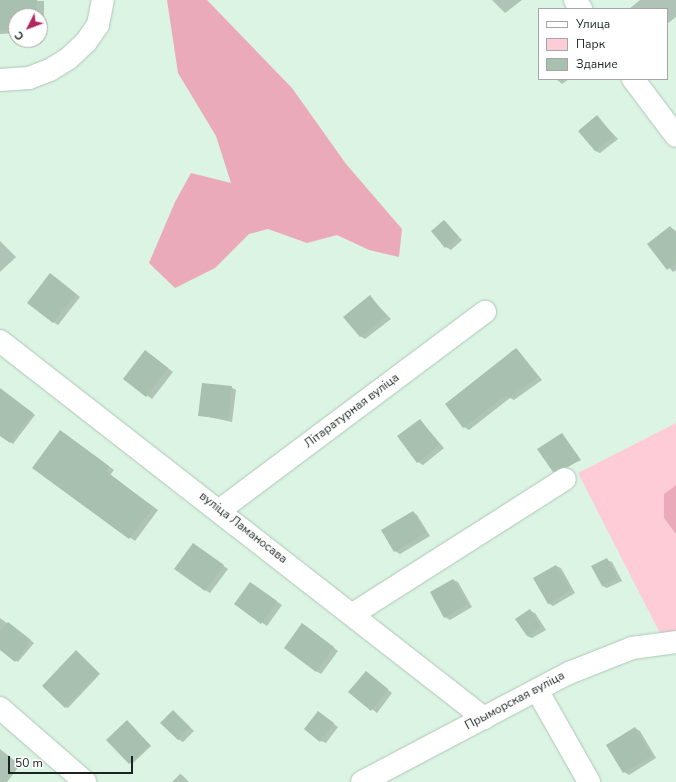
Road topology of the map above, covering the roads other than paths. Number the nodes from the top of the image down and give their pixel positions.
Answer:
1 (103, 0) edge
2 (0, 80) edge
3 (634, 80) edge
4 (676, 136) edge
5 (485, 312) dead end
6 (0, 340) edge
7 (565, 479) dead end
8 (220, 510) junction
9 (353, 614) junction
10 (676, 642) edge
11 (538, 690) junction
12 (0, 708) edge
13 (484, 718) junction
14 (85, 782) edge
15 (362, 782) edge
16 (589, 782) edge

1 - 2 street
3 - 4 street
5 - 8 street, Літаратурная вуліца
6 - 8 street, вуліца Ламаносава
7 - 9 street
8 - 9 street, вуліца Ламаносава
9 - 13 street, вуліца Ламаносава
10 - 11 street, Прыморская вуліца
11 - 13 street, Прыморская вуліца
11 - 16 street
12 - 14 street
13 - 15 street, Прыморская вуліца

